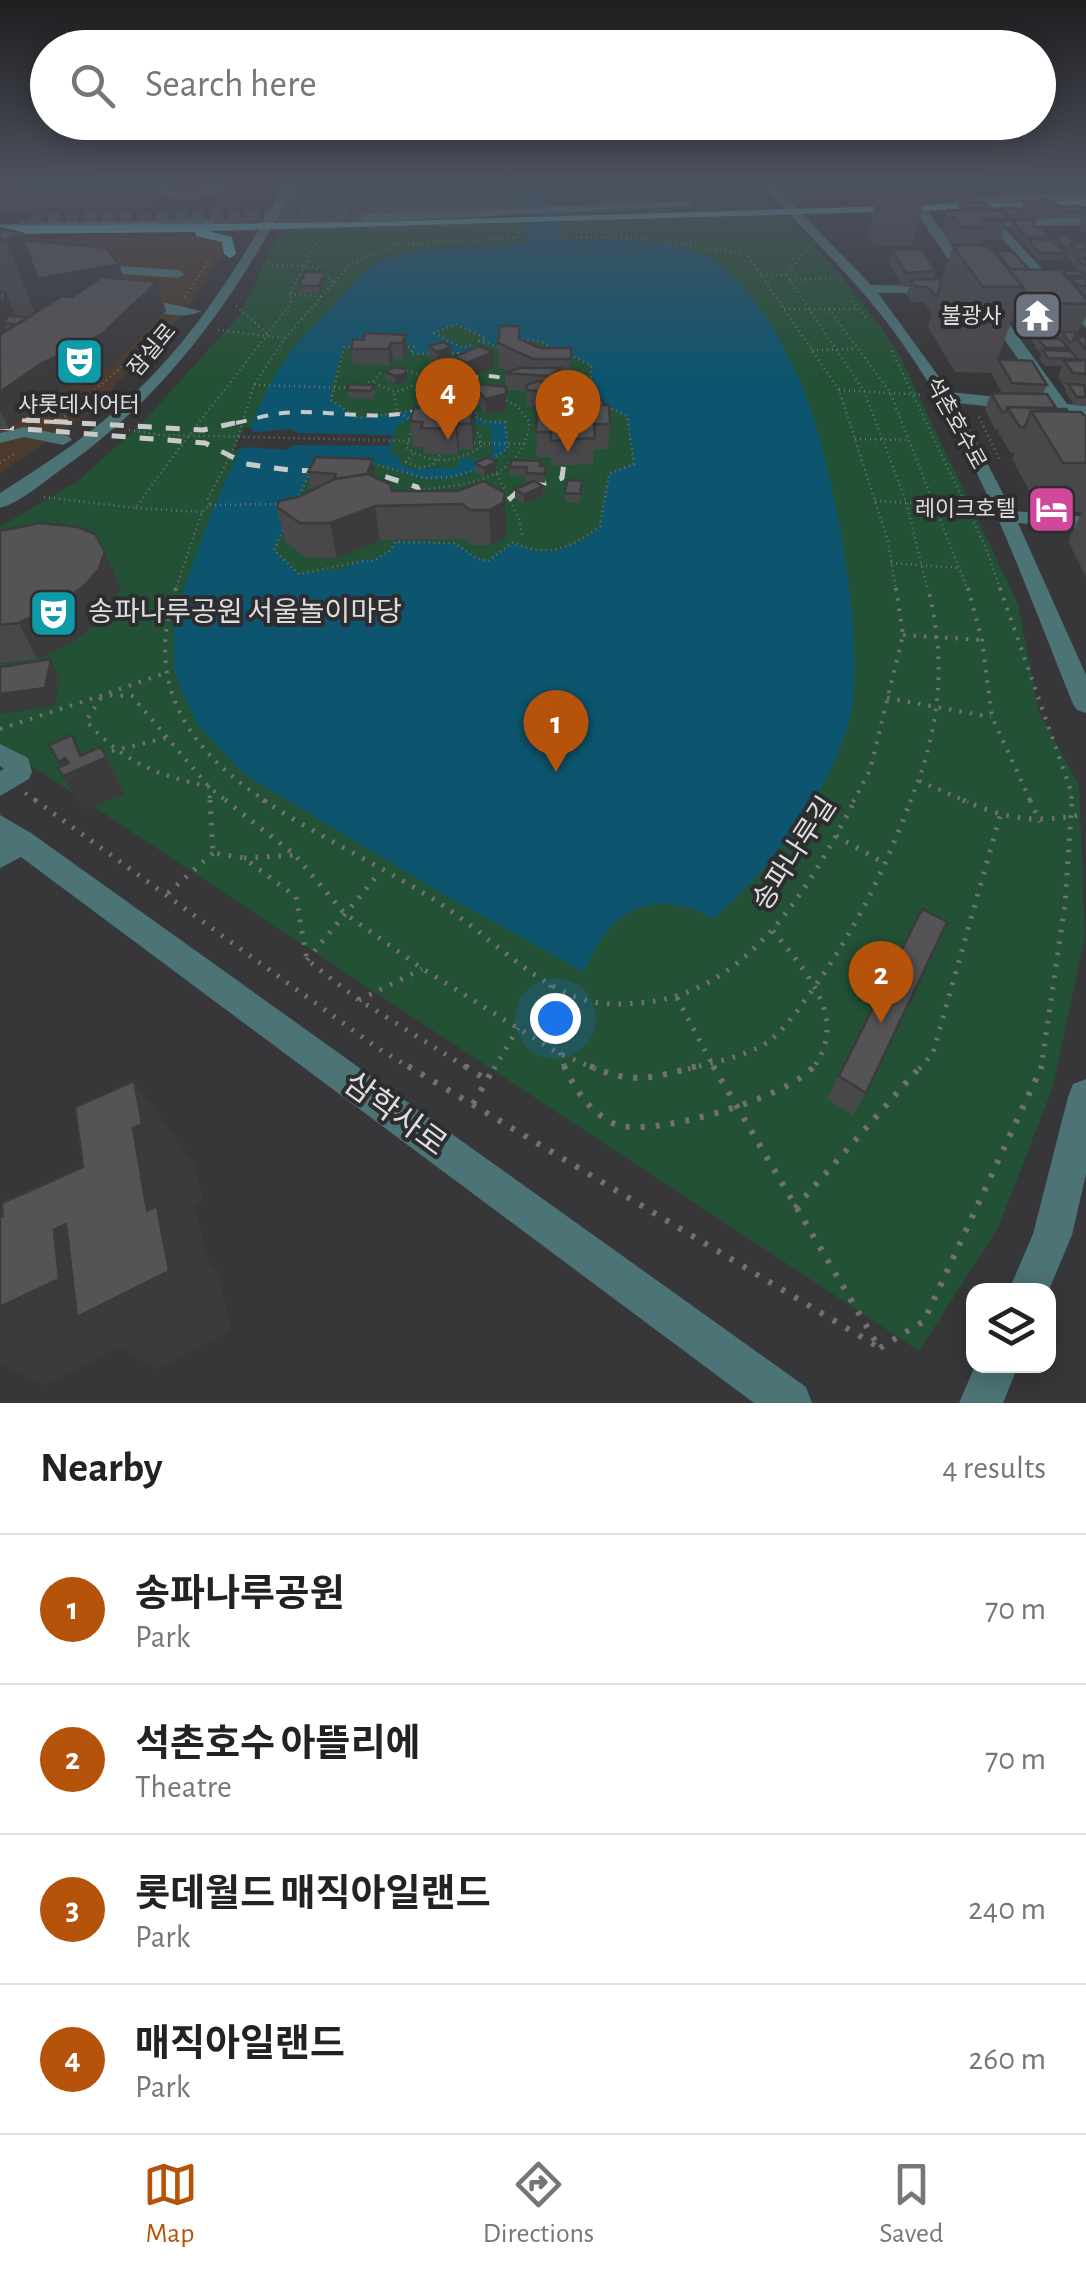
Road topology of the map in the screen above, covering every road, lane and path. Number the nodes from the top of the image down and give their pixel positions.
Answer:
1 (229, 247) edge
2 (237, 247) edge
3 (245, 247) edge
4 (315, 247) edge
5 (712, 247) edge
6 (808, 247) joint
7 (821, 247) edge
8 (952, 247) edge
9 (1022, 247) edge
10 (816, 258) dead end
11 (232, 260) junction
12 (74, 266) edge
13 (308, 266) junction
14 (824, 268) dead end
15 (123, 271) junction
16 (178, 274) dead end
17 (762, 275) junction
18 (788, 278) junction
19 (833, 278) junction
20 (840, 287) dead end
21 (1063, 287) junction
22 (976, 288) junction
23 (996, 288) edge
24 (1036, 288) edge
25 (217, 289) junction
26 (290, 294) junction
27 (323, 297) junction
28 (858, 299) junction
29 (116, 304) edge
30 (148, 306) junction
31 (784, 309) junction
32 (809, 309) junction
33 (829, 309) junction
34 (876, 316) junction
35 (196, 320) junction
36 (1086, 324) edge
37 (270, 336) junction
38 (285, 338) junction
39 (889, 346) dead end
40 (836, 349) junction
41 (857, 349) junction
42 (812, 350) junction
43 (382, 364) edge
44 (385, 371) junction
45 (372, 380) junction
46 (420, 383) junction
47 (254, 385) junction
48 (334, 387) junction
49 (95, 390) dead end
50 (472, 390) joint
51 (839, 390) junction
52 (864, 391) junction
53 (393, 392) junction
54 (890, 392) junction
55 (912, 394) junction
56 (498, 397) edge
57 (944, 397) junction
58 (450, 405) junction
59 (1064, 410) junction
60 (1086, 411) edge
61 (446, 412) joint
62 (400, 415) junction
63 (445, 421) junction
64 (419, 426) junction
65 (117, 429) dead end
66 (46, 430) junction
67 (443, 431) edge
68 (459, 432) edge
69 (64, 434) junction
70 (0, 438) edge
71 (854, 439) junction
72 (881, 439) junction
73 (405, 440) junction
74 (908, 440) junction
75 (414, 441) edge
76 (474, 442) edge
77 (483, 443) junction
78 (493, 443) joint
79 (509, 443) junction
80 (528, 444) junction
81 (1086, 444) edge
82 (413, 454) junction
83 (437, 462) junction
84 (497, 474) junction
85 (433, 482) junction
86 (5, 492) edge
87 (385, 494) edge
88 (906, 501) junction
89 (875, 502) junction
90 (310, 503) edge
91 (296, 504) junction
92 (934, 504) junction
93 (210, 506) junction
94 (136, 508) junction
95 (202, 512) junction
96 (969, 512) junction
97 (1006, 516) junction
98 (1086, 523) edge
99 (522, 536) dead end
100 (891, 562) junction
101 (923, 565) junction
102 (962, 568) junction
103 (171, 582) dead end
104 (179, 582) junction
105 (903, 635) junction
106 (940, 637) junction
107 (982, 640) junction
108 (165, 674) junction
109 (103, 694) junction
110 (888, 698) junction
111 (1086, 704) edge
112 (937, 709) junction
113 (992, 717) junction
114 (0, 730) edge
115 (170, 737) junction
116 (112, 751) junction
117 (2, 773) edge
118 (918, 780) junction
119 (209, 787) junction
120 (1086, 814) edge
121 (1000, 816) junction
122 (1070, 817) junction
123 (1040, 822) junction
124 (836, 836) junction
125 (7, 841) edge
126 (213, 853) junction
127 (295, 855) junction
128 (244, 858) junction
129 (886, 864) junction
130 (380, 872) junction
131 (168, 893) junction
132 (344, 912) junction
133 (772, 930) junction
134 (307, 960) junction
135 (423, 969) junction
136 (815, 984) junction
137 (551, 985) junction
138 (676, 996) junction
139 (359, 1000) junction
140 (518, 1028) junction
141 (558, 1053) junction
142 (713, 1064) junction
143 (487, 1080) junction
144 (1086, 1097) edge
145 (473, 1104) junction
146 (735, 1107) junction
147 (795, 1208) junction
148 (1031, 1283) edge
149 (880, 1348) junction
150 (994, 1373) edge
151 (790, 1403) edge
152 (981, 1403) edge

1 - 11 main road
2 - 11 street, 잠실로
3 - 11 street, 잠실로
4 - 13 path
5 - 17 path, 송파나루길
6 - 10 path
6 - 18 path
7 - 28 street, 석촌호수로
8 - 22 street
9 - 21 street
11 - 13 path
11 - 25 street, 잠실로
12 - 15 street
13 - 26 path
13 - 27 path
14 - 19 path
15 - 16 street
15 - 30 street
17 - 18 path
17 - 31 path, 송파나루길
18 - 19 path
18 - 32 path
19 - 20 path
21 - 24 street
21 - 36 street
22 - 23 street
22 - 28 street
22 - 59 street
25 - 35 street, 잠실로
25 - 37 path
26 - 27 path
26 - 37 path
27 - 38 path
28 - 33 path
28 - 34 street, 석촌호수로
28 - 34 path
28 - 34 path
29 - 30 street
30 - 35 street
31 - 32 path
31 - 42 path, 송파나루길
32 - 33 path
32 - 40 path
33 - 41 path
34 - 57 street, 석촌호수로
35 - 37 path
35 - 69 street, 잠실로
35 - 86 street, 잠실로
37 - 38 path
37 - 94 path
38 - 47 path
39 - 55 path
40 - 41 path
40 - 42 path
40 - 52 path
41 - 54 path
42 - 51 path, 송파나루길
43 - 44 path
44 - 45 path
44 - 46 path
45 - 48 path
45 - 53 path
46 - 50 path
46 - 53 path
47 - 48 path
47 - 93 path
48 - 62 path
48 - 91 path
49 - 66 path
50 - 58 path
51 - 52 path
51 - 71 path, 송파나루길
52 - 54 path
52 - 72 path
53 - 62 path
54 - 55 path
54 - 74 path
55 - 57 path
55 - 96 path
56 - 80 path
57 - 59 street
57 - 97 street, 석촌호수로
58 - 61 path
58 - 62 path
58 - 79 path
59 - 60 street
59 - 81 street
61 - 63 path
62 - 64 path
63 - 64 path
63 - 67 path
63 - 68 path
63 - 77 path
64 - 73 path
65 - 73 path
66 - 69 street
66 - 69 path
66 - 70 street
69 - 86 street, 잠실로
71 - 72 path
71 - 89 path, 송파나루길
72 - 74 path
72 - 88 path
73 - 75 path
73 - 82 path
74 - 92 path
76 - 77 path
77 - 78 path
77 - 83 path
78 - 79 path
79 - 80 path
79 - 85 path
80 - 84 path
82 - 83 path
82 - 83 path
83 - 85 path
84 - 85 path
84 - 99 path
85 - 87 path
85 - 91 path
86 - 94 path
88 - 89 path
88 - 92 path
88 - 101 path
89 - 100 path, 송파나루길
90 - 91 path
91 - 93 path
92 - 96 path
92 - 102 path
93 - 95 path
94 - 95 path
95 - 104 path, 송파나루길
96 - 97 path
96 - 122 path
97 - 98 street
97 - 111 street, 석촌호수로
100 - 101 path
100 - 105 path, 송파나루길
101 - 102 path
101 - 106 path
102 - 107 path
103 - 104 path
104 - 108 path, 송파나루길
105 - 106 path
105 - 110 path, 송파나루길
106 - 107 path
106 - 112 path
107 - 113 path
108 - 109 path
108 - 130 path, 송파나루길
109 - 114 path
109 - 115 path
109 - 116 path
110 - 112 path
110 - 124 path, 송파나루길
112 - 113 path
112 - 118 path
113 - 123 path
115 - 116 path
115 - 119 path
116 - 119 path
117 - 131 path
118 - 121 path
118 - 129 path
119 - 126 path
119 - 127 path
120 - 122 path
121 - 123 path
121 - 147 path
122 - 123 path
122 - 149 path
124 - 129 path
124 - 133 path, 송파나루길
125 - 151 street, 삼학사로
126 - 128 path
126 - 131 path
127 - 128 path
127 - 132 path
128 - 134 path
129 - 136 path
130 - 132 path
130 - 137 path, 송파나루길
131 - 145 path
132 - 134 path
132 - 135 path
133 - 136 path
133 - 138 path, 송파나루길
134 - 139 path
135 - 139 path
135 - 140 path
136 - 142 path
136 - 146 path
137 - 138 path, 송파나루길
137 - 141 path
138 - 142 path
139 - 143 path
140 - 141 path
140 - 143 path
141 - 142 path
141 - 146 path
142 - 146 path
143 - 145 path
144 - 148 street
145 - 149 path
146 - 147 path
147 - 149 path
150 - 152 street

